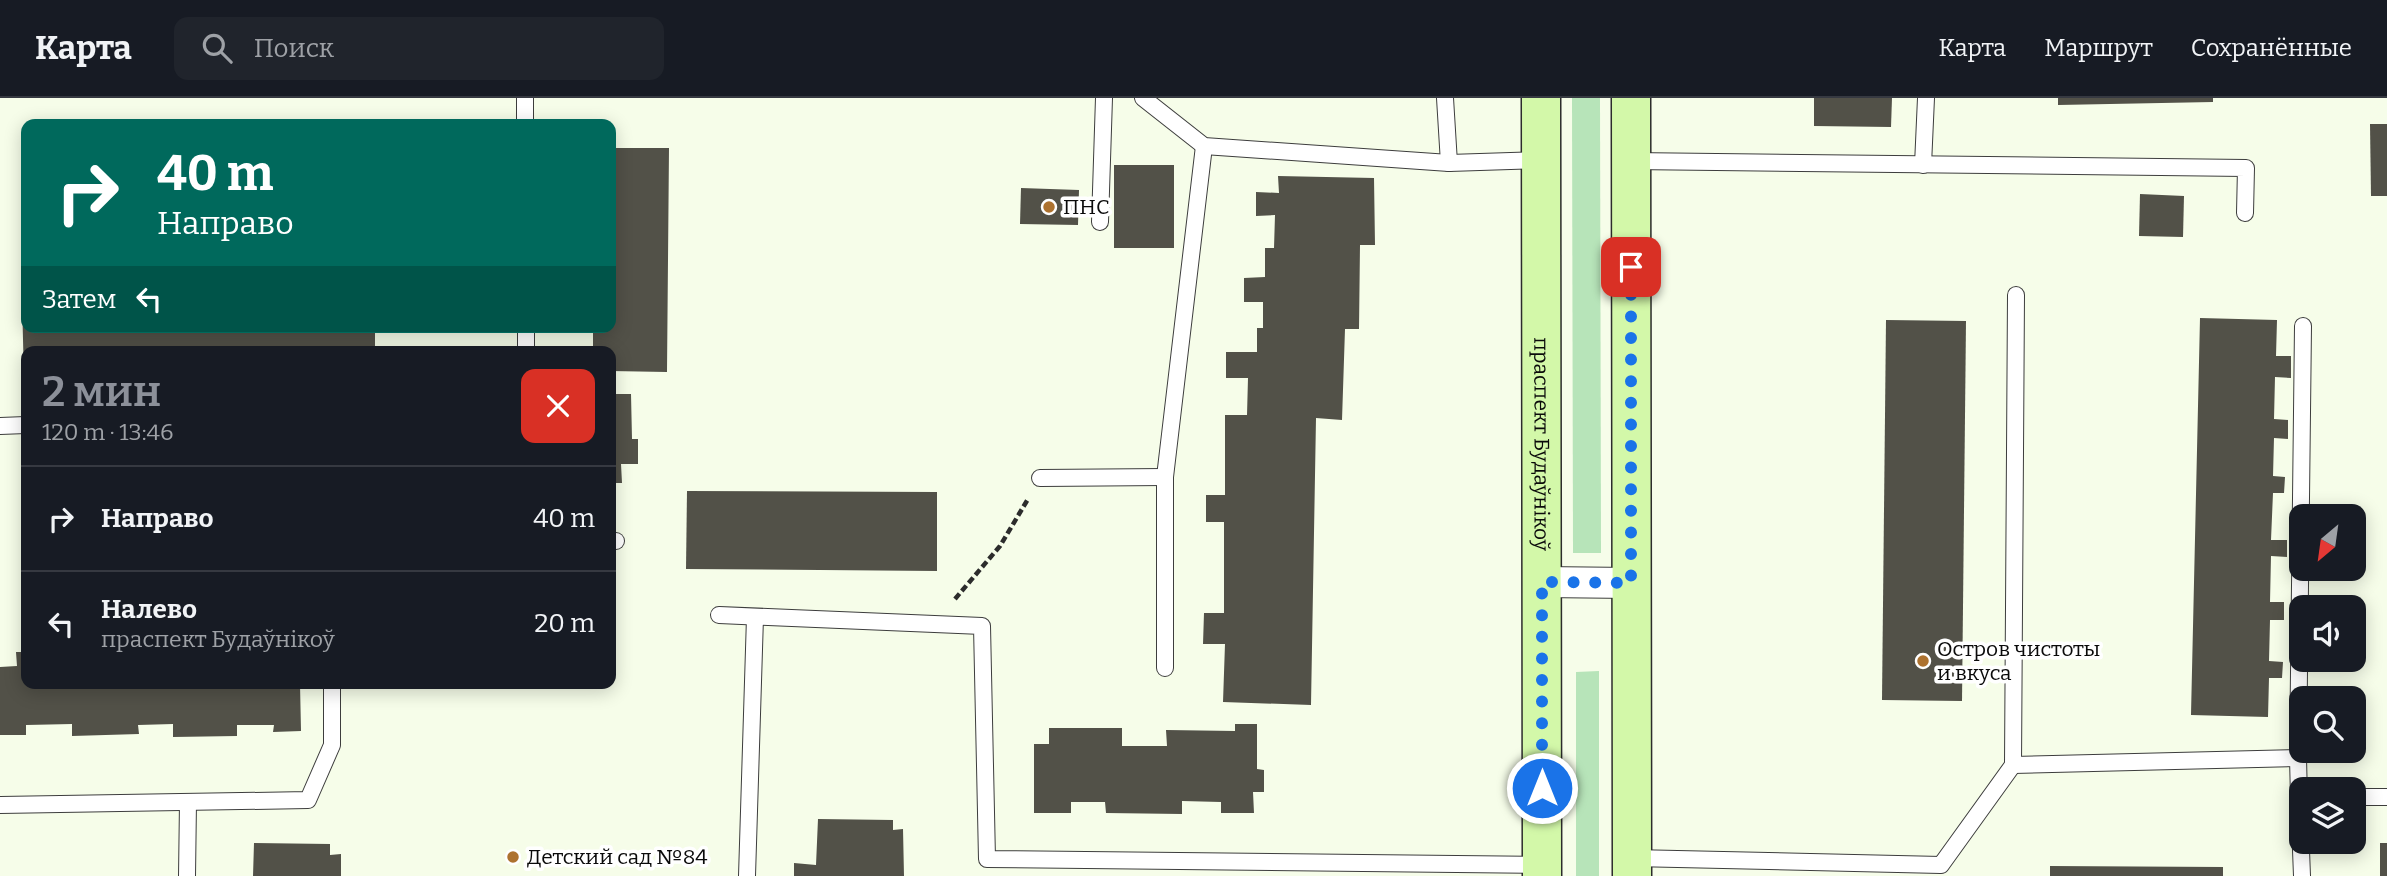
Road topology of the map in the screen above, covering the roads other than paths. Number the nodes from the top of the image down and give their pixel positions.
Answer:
1 (525, 98) edge
2 (1104, 98) edge
3 (1143, 98) edge
4 (1446, 98) edge
5 (1541, 98) edge
6 (1631, 98) edge
7 (1926, 98) edge
8 (525, 119) edge
9 (1204, 146) junction
10 (1541, 160) junction
11 (1631, 162) junction
12 (1449, 163) junction
13 (1923, 165) junction
14 (2245, 214) dead end
15 (1100, 222) dead end
16 (2016, 295) dead end
17 (2303, 326) dead end
18 (21, 425) edge
19 (0, 426) edge
20 (1165, 477) junction
21 (1040, 478) road end
22 (1542, 582) junction
23 (1631, 583) junction
24 (719, 615) dead end
25 (755, 617) junction
26 (1165, 668) dead end
27 (2299, 686) edge
28 (332, 689) edge
29 (2289, 758) edge
30 (2013, 765) junction
31 (2366, 797) edge
32 (2387, 797) edge
33 (188, 802) junction
34 (0, 806) edge
35 (2301, 854) edge
36 (1632, 867) edge
37 (1382, 870) edge
38 (1941, 870) edge
39 (1542, 871) edge
40 (187, 876) edge
41 (747, 876) edge
42 (2301, 876) edge

1 - 8 lane
2 - 15 lane
3 - 9 lane
4 - 12 lane
5 - 10 main road, праспект Будаўнікоў
6 - 11 main road
7 - 13 lane
9 - 12 lane
9 - 20 lane
10 - 12 lane
10 - 22 main road, праспект Будаўнікоў
11 - 13 lane
11 - 23 main road
13 - 14 lane
16 - 30 lane
17 - 27 lane
18 - 19 lane
20 - 21 lane
20 - 26 lane
22 - 23 street
22 - 39 main road, праспект Будаўнікоў
23 - 36 main road
24 - 25 lane
25 - 37 lane
25 - 41 lane
28 - 33 lane
29 - 30 lane
30 - 38 lane
31 - 32 lane
33 - 34 lane
33 - 40 lane
35 - 42 lane
36 - 38 lane
37 - 39 lane

